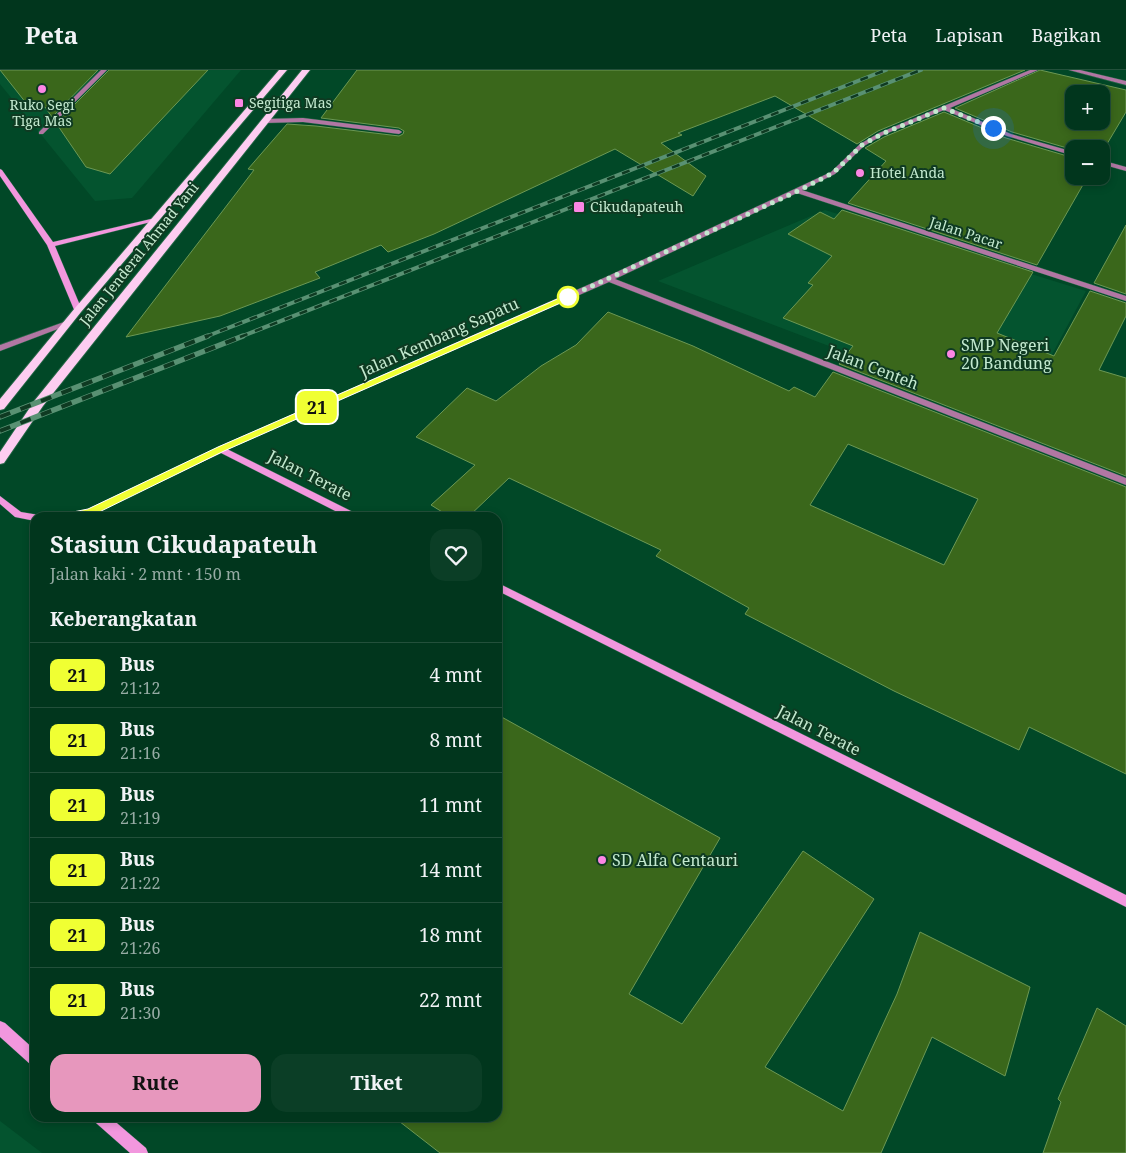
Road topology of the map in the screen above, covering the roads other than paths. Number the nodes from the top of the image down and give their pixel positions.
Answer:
1 (104, 70) edge
2 (283, 70) edge
3 (306, 70) edge
4 (1035, 70) edge
5 (1072, 70) edge
6 (1126, 83) edge
7 (944, 108) junction
8 (265, 121) junction
9 (399, 132) dead end
10 (41, 133) dead end
11 (1065, 151) edge
12 (1110, 165) edge
13 (1126, 169) edge
14 (0, 172) edge
15 (798, 191) junction
16 (155, 220) junction
17 (51, 245) junction
18 (608, 279) junction
19 (1126, 299) edge
20 (78, 310) junction
21 (67, 324) junction
22 (0, 348) edge
23 (0, 406) edge
24 (221, 449) junction
25 (0, 460) edge
26 (1126, 482) edge
27 (0, 499) edge
28 (90, 512) edge
29 (346, 512) edge
30 (30, 516) edge
31 (502, 589) edge
32 (1126, 901) edge
33 (0, 1028) edge
34 (30, 1055) edge
35 (106, 1122) edge
36 (141, 1153) edge

1 - 10 street
2 - 16 main road, Jalan Jenderal Ahmad Yani
3 - 8 main road, Jalan Jenderal Ahmad Yani
4 - 7 street, Jalan Kembang Sapatu
5 - 6 street
7 - 11 street
7 - 15 street, Jalan Kembang Sapatu
8 - 9 street
8 - 25 main road, Jalan Jenderal Ahmad Yani
12 - 13 street
14 - 17 street
15 - 18 street, Jalan Kembang Sapatu
15 - 19 street, Jalan Pacar
16 - 17 street
16 - 20 main road, Jalan Jenderal Ahmad Yani
17 - 20 street
18 - 24 street, Jalan Kembang Sapatu
18 - 26 street, Jalan Centeh
20 - 21 main road, Jalan Jenderal Ahmad Yani
21 - 22 street
21 - 23 main road, Jalan Jenderal Ahmad Yani
24 - 28 street, Jalan Kembang Sapatu
24 - 29 street, Jalan Terate
27 - 30 street
31 - 32 street, Jalan Terate
33 - 34 street
35 - 36 street

